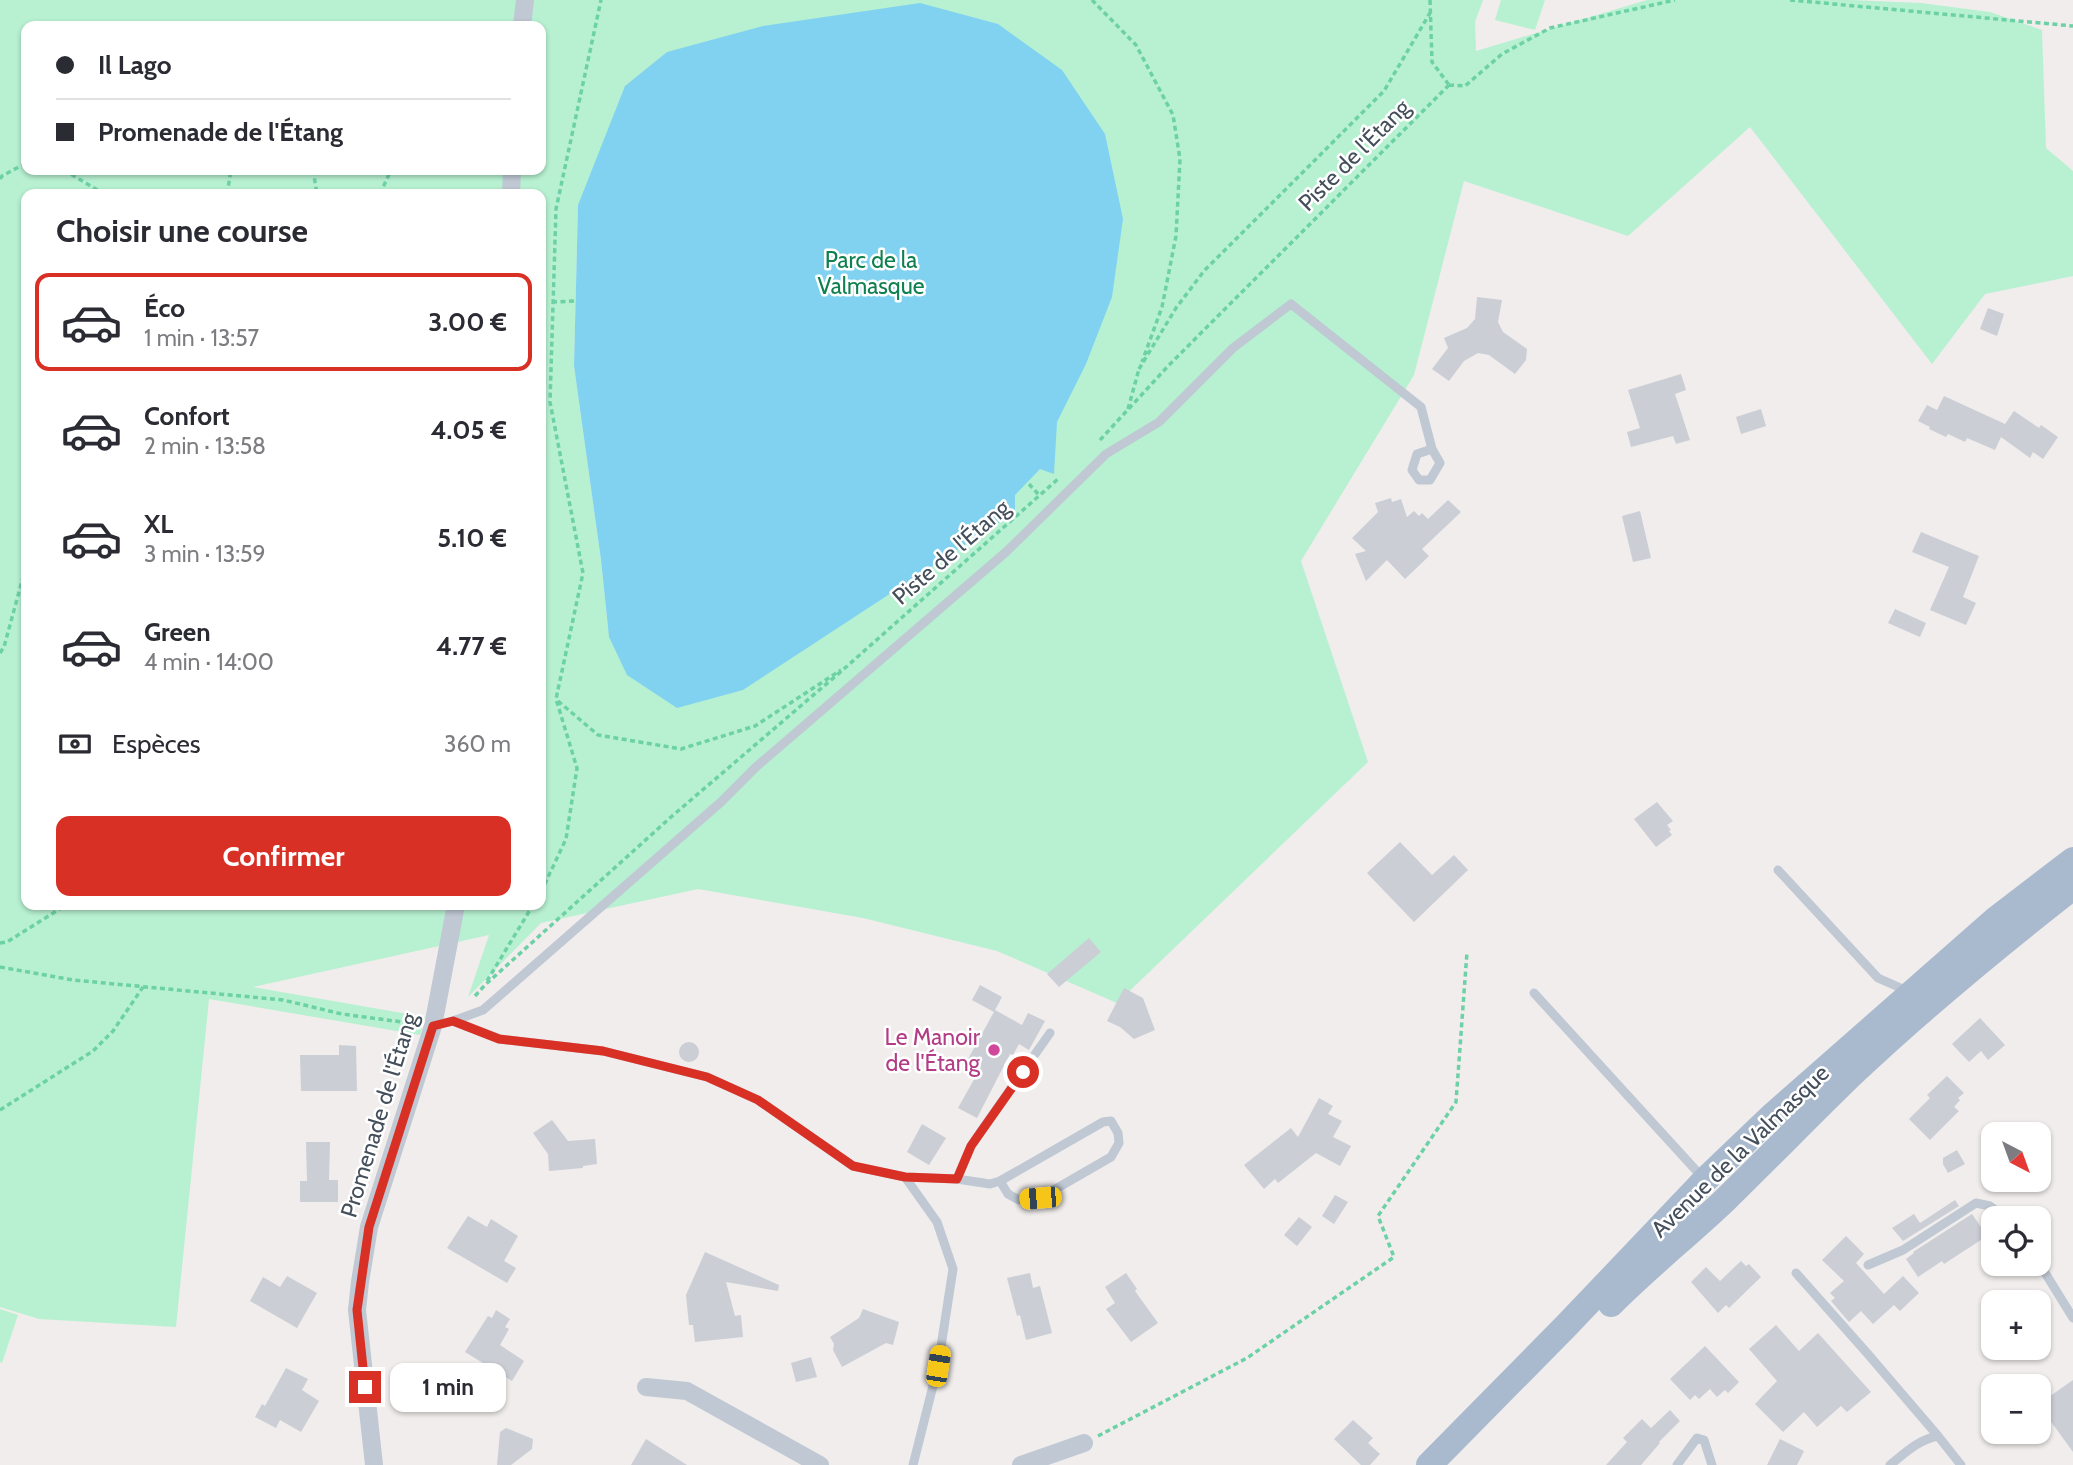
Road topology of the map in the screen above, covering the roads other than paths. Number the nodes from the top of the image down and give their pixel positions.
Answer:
1 (524, 0) edge
2 (522, 21) edge
3 (1433, 449) dead end
4 (2073, 860) edge
5 (1778, 870) dead end
6 (2073, 887) edge
7 (455, 910) edge
8 (1534, 993) dead end
9 (1909, 994) junction
10 (453, 1021) junction
11 (433, 1026) junction
12 (1050, 1033) dead end
13 (905, 1177) junction
14 (957, 1179) junction
15 (1705, 1180) junction
16 (999, 1181) junction
17 (1724, 1201) junction
18 (1990, 1206) edge
19 (1868, 1265) dead end
20 (1796, 1273) dead end
21 (2047, 1276) edge
22 (2073, 1318) edge
23 (646, 1387) dead end
24 (1938, 1436) junction
25 (1084, 1443) road end
26 (373, 1465) edge
27 (820, 1465) edge
28 (913, 1465) edge
29 (1021, 1465) edge
30 (1429, 1465) edge
31 (1453, 1465) edge
32 (1677, 1465) edge
33 (1712, 1465) edge
34 (1891, 1465) edge
35 (1961, 1465) edge

1 - 2 street
3 - 10 lane
4 - 9 main road, Avenue de la Valmasque
5 - 9 lane
6 - 17 main road, Avenue de la Valmasque
7 - 11 street, Promenade de l'Étang
8 - 15 lane
9 - 15 main road, Avenue de la Valmasque
10 - 11 lane
10 - 13 lane
11 - 26 street, Promenade de l'Étang
12 - 14 lane
13 - 14 lane
13 - 28 lane
14 - 16 lane
15 - 17 main road
15 - 30 main road, Avenue de la Valmasque
16 - 16 lane
17 - 31 main road, Avenue de la Valmasque
18 - 19 lane
20 - 24 lane
21 - 22 lane
23 - 27 street
24 - 34 lane
24 - 35 lane
25 - 29 street
32 - 33 lane

